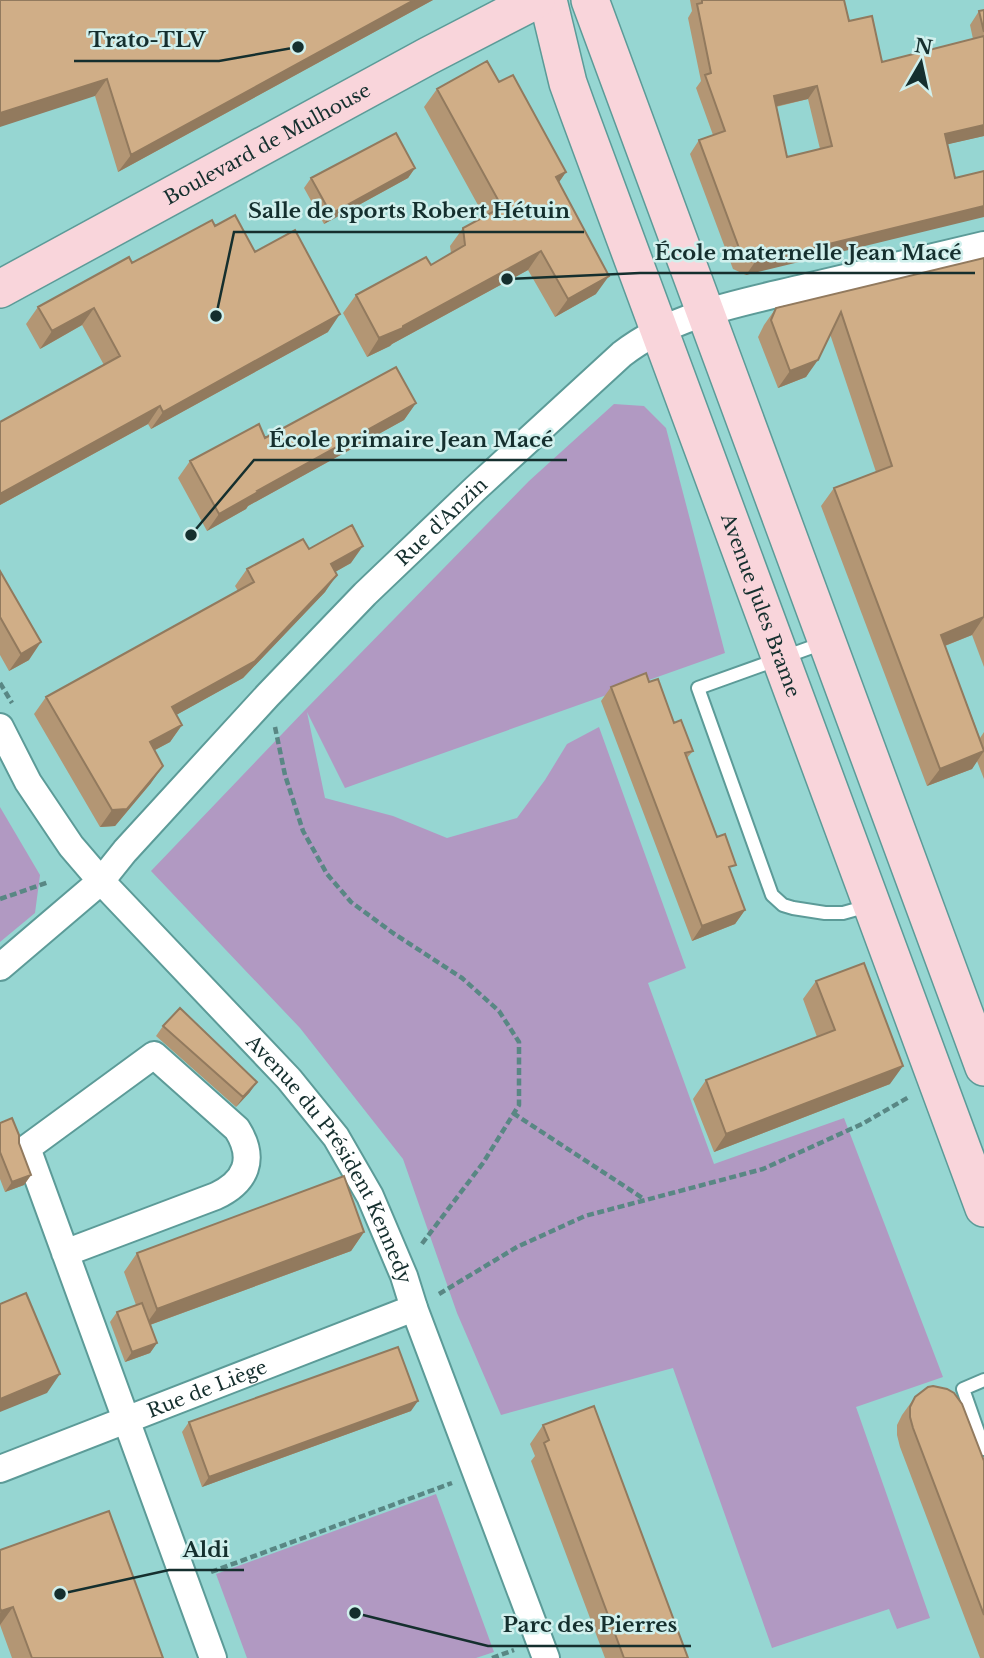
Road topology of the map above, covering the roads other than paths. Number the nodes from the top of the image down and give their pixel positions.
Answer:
1 (536, 0) edge
2 (548, 0) edge
3 (590, 0) edge
4 (984, 245) edge
5 (0, 289) edge
6 (707, 313) junction
7 (659, 331) junction
8 (828, 641) junction
9 (780, 659) junction
10 (0, 727) edge
11 (101, 881) junction
12 (872, 905) junction
13 (0, 967) edge
14 (984, 1067) edge
15 (981, 1189) edge
16 (65, 1253) junction
17 (424, 1303) junction
18 (984, 1380) edge
19 (126, 1420) junction
20 (984, 1449) edge
21 (0, 1469) edge
22 (214, 1658) edge
23 (545, 1658) edge

1 - 5 street, Boulevard de Mulhouse
2 - 7 street, Avenue Jules Brame
3 - 6 street
4 - 6 street, Rue d'Anzin
6 - 7 street, Rue d'Anzin
6 - 8 street
7 - 9 street, Avenue Jules Brame
7 - 11 street, Rue d'Anzin
8 - 9 lane
8 - 14 street
9 - 12 street, Avenue Jules Brame
9 - 12 lane
10 - 11 street, Avenue du Président Kennedy
11 - 13 street, Rue d'Anzin
11 - 17 street, Avenue du Président Kennedy
12 - 15 street, Avenue Jules Brame
16 - 16 street
16 - 19 street
17 - 19 street, Rue de Liège
17 - 23 street, Avenue du Président Kennedy
18 - 20 lane
19 - 21 street, Rue de Liège
19 - 22 street

